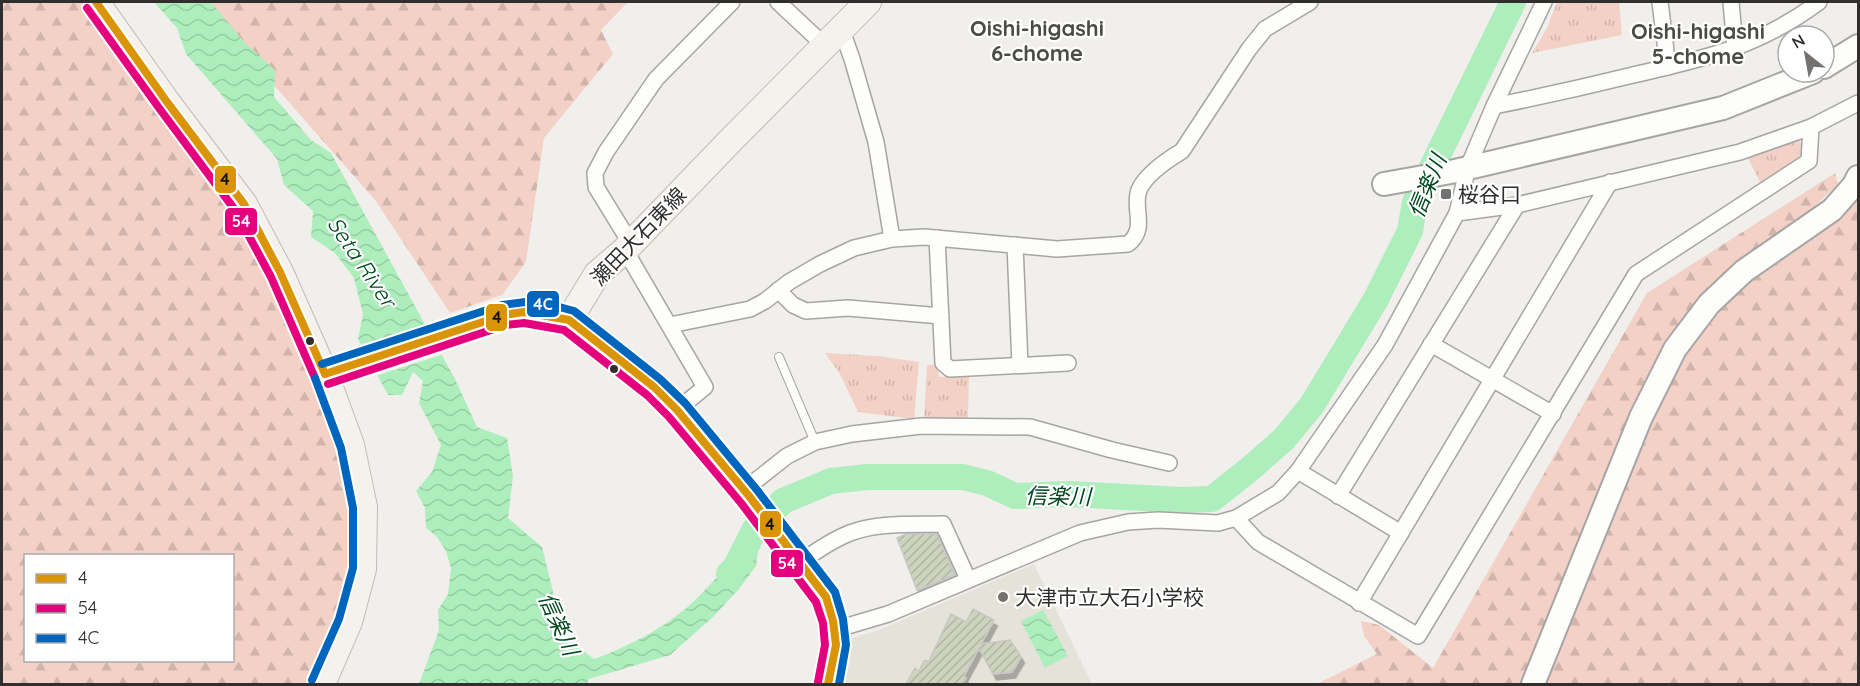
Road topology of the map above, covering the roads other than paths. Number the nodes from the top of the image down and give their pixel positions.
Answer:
1 (96, 2) edge
2 (732, 2) edge
3 (778, 2) edge
4 (868, 2) edge
5 (1310, 2) edge
6 (1544, 2) edge
7 (1660, 2) edge
8 (1731, 2) edge
9 (1819, 2) edge
10 (1801, 8) edge
11 (833, 37) junction
12 (1735, 48) junction
13 (1858, 48) edge
14 (1836, 60) edge
15 (1668, 67) junction
16 (1783, 84) edge
17 (1858, 103) edge
18 (1494, 106) junction
19 (1810, 127) junction
20 (1460, 169) junction
21 (1858, 177) edge
22 (1610, 182) junction
23 (1384, 184) dead end
24 (1517, 205) junction
25 (1457, 213) junction
26 (937, 238) junction
27 (892, 239) junction
28 (1015, 245) junction
29 (628, 247) junction
30 (778, 290) junction
31 (941, 316) junction
32 (569, 320) junction
33 (670, 325) junction
34 (1431, 344) junction
35 (779, 357) dead end
36 (1068, 363) dead end
37 (1020, 365) junction
38 (331, 372) junction
39 (1493, 379) junction
40 (677, 410) junction
41 (1553, 414) junction
42 (815, 442) junction
43 (1169, 463) dead end
44 (1298, 471) junction
45 (747, 493) junction
46 (1338, 496) junction
47 (1236, 518) junction
48 (1401, 533) junction
49 (797, 557) junction
50 (968, 579) junction
51 (1359, 603) junction
52 (834, 630) junction
53 (322, 684) edge
54 (828, 684) edge
55 (1533, 684) edge

1 - 38 main road
2 - 29 street
3 - 11 street
4 - 11 main road, 瀬田大石東線
5 - 28 street
6 - 18 street
7 - 15 street
8 - 12 street
9 - 10 street
10 - 12 street
11 - 27 street
11 - 29 main road, 瀬田大石東線
12 - 15 street
13 - 14 street
15 - 18 street
16 - 20 street
17 - 19 street
18 - 20 street
19 - 22 street
19 - 41 street
20 - 23 street
20 - 25 street
21 - 55 street
22 - 24 street
22 - 39 street
24 - 25 street
24 - 34 street
25 - 44 street
26 - 27 street
26 - 28 street
26 - 31 street
27 - 30 street
28 - 37 street
29 - 32 main road, 瀬田大石東線
29 - 33 street
30 - 31 street
30 - 33 street
31 - 37 street
32 - 38 main road
32 - 40 street
33 - 40 street
34 - 39 street
34 - 46 street
35 - 42 lane
36 - 37 street
38 - 53 main road
39 - 41 street
39 - 48 street
40 - 45 street
41 - 51 street
42 - 43 street
42 - 45 street
44 - 46 street
44 - 47 street
45 - 49 street
46 - 48 street
47 - 50 street
47 - 51 street
48 - 51 street
49 - 50 street
49 - 52 street
50 - 52 street
52 - 54 street

